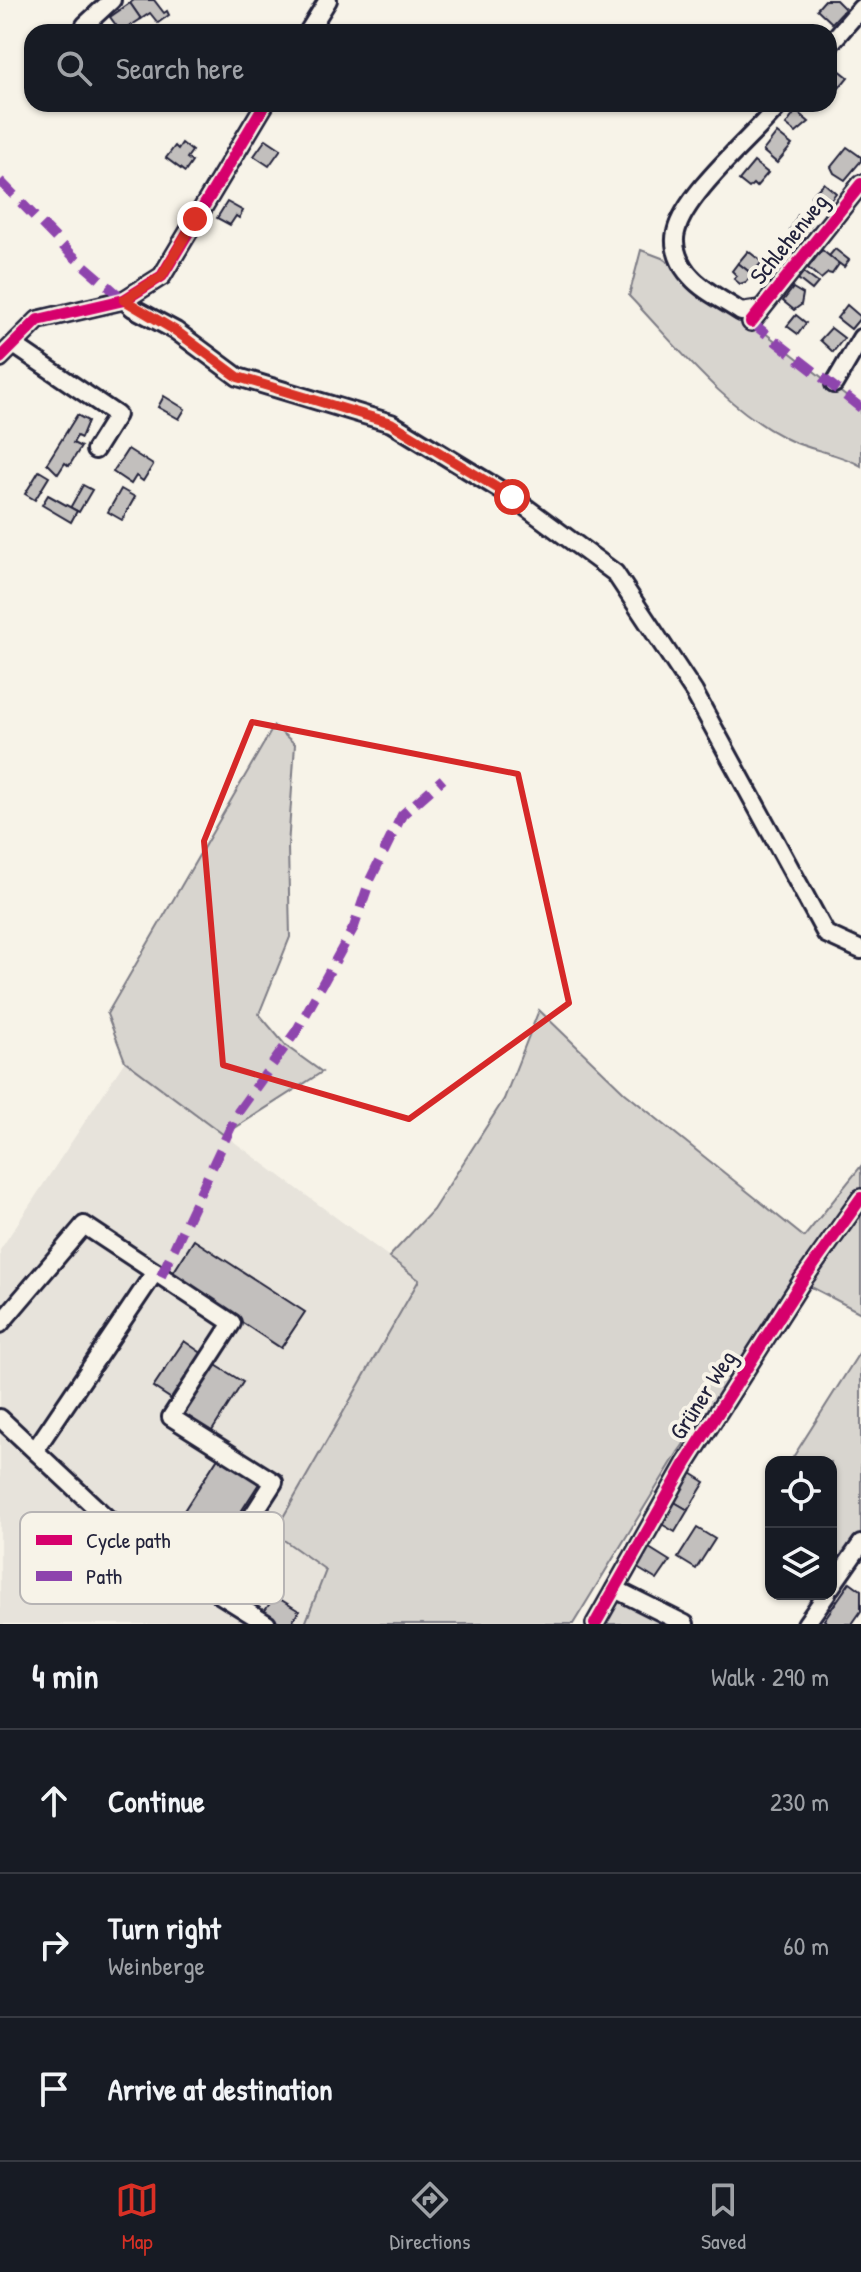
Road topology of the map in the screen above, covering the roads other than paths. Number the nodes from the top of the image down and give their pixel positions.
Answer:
1 (112, 0) edge
2 (328, 0) edge
3 (861, 8) edge
4 (86, 24) edge
5 (313, 24) edge
6 (837, 36) edge
7 (260, 112) edge
8 (772, 112) edge
9 (861, 184) edge
10 (124, 300) junction
11 (861, 338) edge
12 (14, 345) junction
13 (0, 358) edge
14 (834, 384) dead end
15 (95, 450) dead end
16 (861, 950) edge
17 (861, 1198) edge
18 (155, 1272) junction
19 (0, 1324) edge
20 (0, 1418) edge
21 (35, 1450) junction
22 (101, 1512) edge
23 (255, 1512) edge
24 (861, 1544) edge
25 (837, 1578) edge
26 (615, 1589) junction
27 (823, 1600) edge
28 (235, 1604) edge
29 (267, 1624) edge
30 (595, 1624) edge
31 (685, 1624) edge
32 (806, 1624) edge

1 - 4 street
2 - 5 street
3 - 6 street
7 - 10 street
8 - 9 street, Schlehenweg
10 - 12 street
10 - 16 street
11 - 14 street
12 - 13 street
12 - 15 street
17 - 26 street, Grüner Weg
18 - 19 street
18 - 21 street
18 - 23 street
20 - 21 street
21 - 22 street
24 - 25 street
26 - 30 street, Grüner Weg
26 - 31 street
27 - 32 street
28 - 29 street

